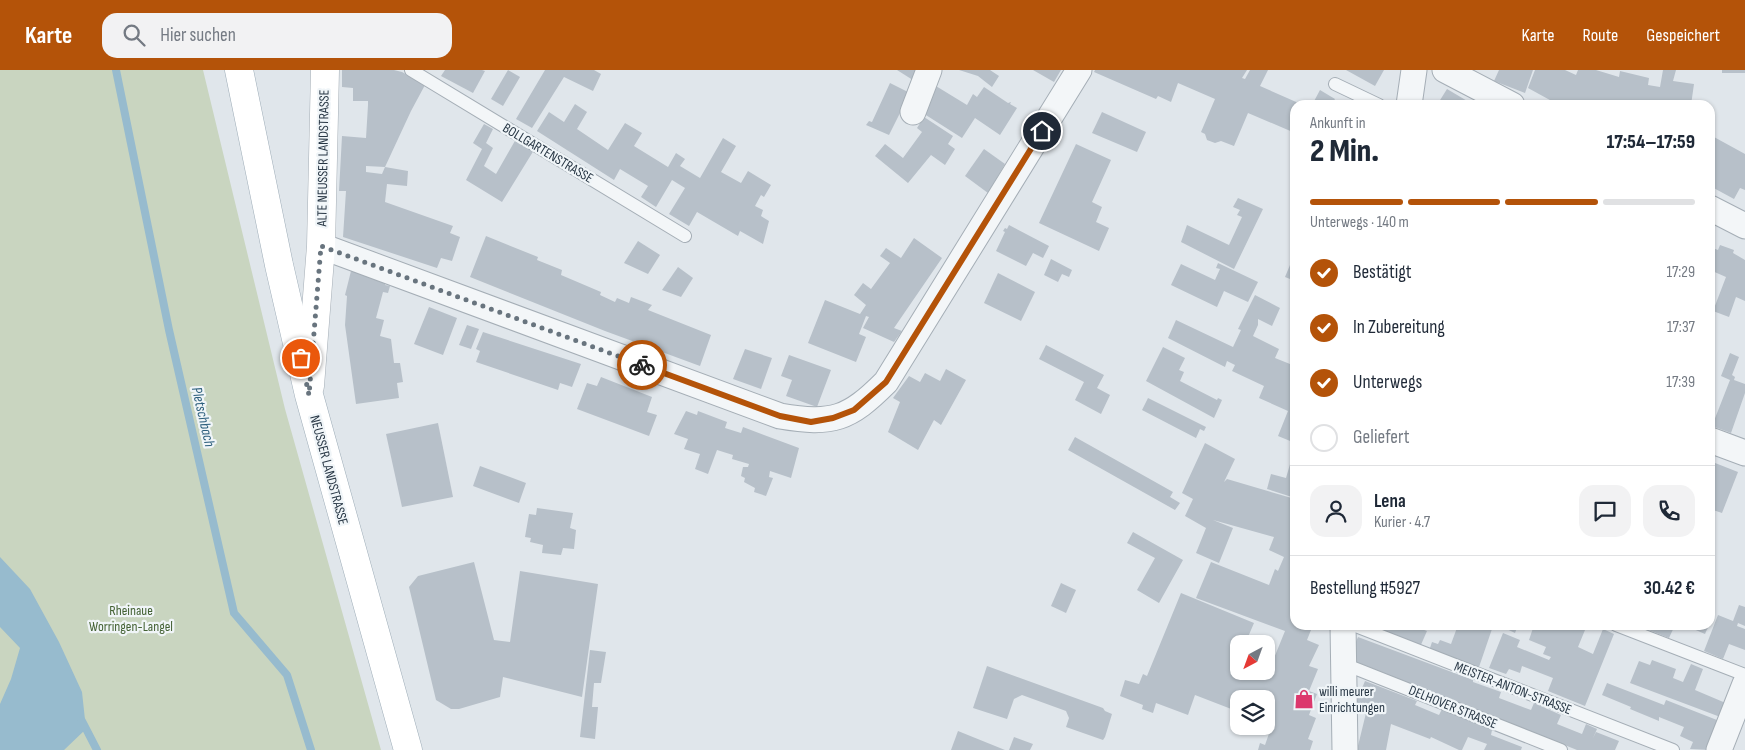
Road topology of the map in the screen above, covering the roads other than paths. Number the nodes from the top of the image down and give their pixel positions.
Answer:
1 (240, 70) edge
2 (325, 70) edge
3 (411, 70) edge
4 (929, 70) edge
5 (1079, 70) edge
6 (1414, 70) edge
7 (1445, 70) edge
8 (1335, 84) dead end
9 (1369, 100) edge
10 (1410, 100) edge
11 (1502, 100) edge
12 (913, 112) dead end
13 (1715, 211) edge
14 (1745, 226) edge
15 (685, 236) dead end
16 (321, 246) junction
17 (309, 395) junction
18 (1715, 442) edge
19 (1745, 453) edge
20 (1343, 630) edge
21 (1366, 630) edge
22 (1629, 630) edge
23 (1344, 664) junction
24 (1745, 675) edge
25 (1745, 684) edge
26 (408, 750) edge
27 (1345, 750) edge
28 (1561, 750) edge
29 (1673, 750) edge
30 (1719, 750) edge

1 - 17 main road, NEUSSER LANDSTRASSE
2 - 16 main road, ALTE NEUSSER LANDSTRASSE
3 - 15 lane, BOLLGARTENSTRASSE
4 - 12 street
5 - 16 street
6 - 10 street
7 - 11 street
8 - 9 lane
13 - 14 street
16 - 17 main road, ALTE NEUSSER LANDSTRASSE
17 - 26 main road, NEUSSER LANDSTRASSE
18 - 19 street
20 - 23 street
21 - 29 lane, MEISTER-ANTON-STRASSE
22 - 24 lane
23 - 27 street
23 - 28 lane, DELHOVER STRASSE
25 - 30 street

